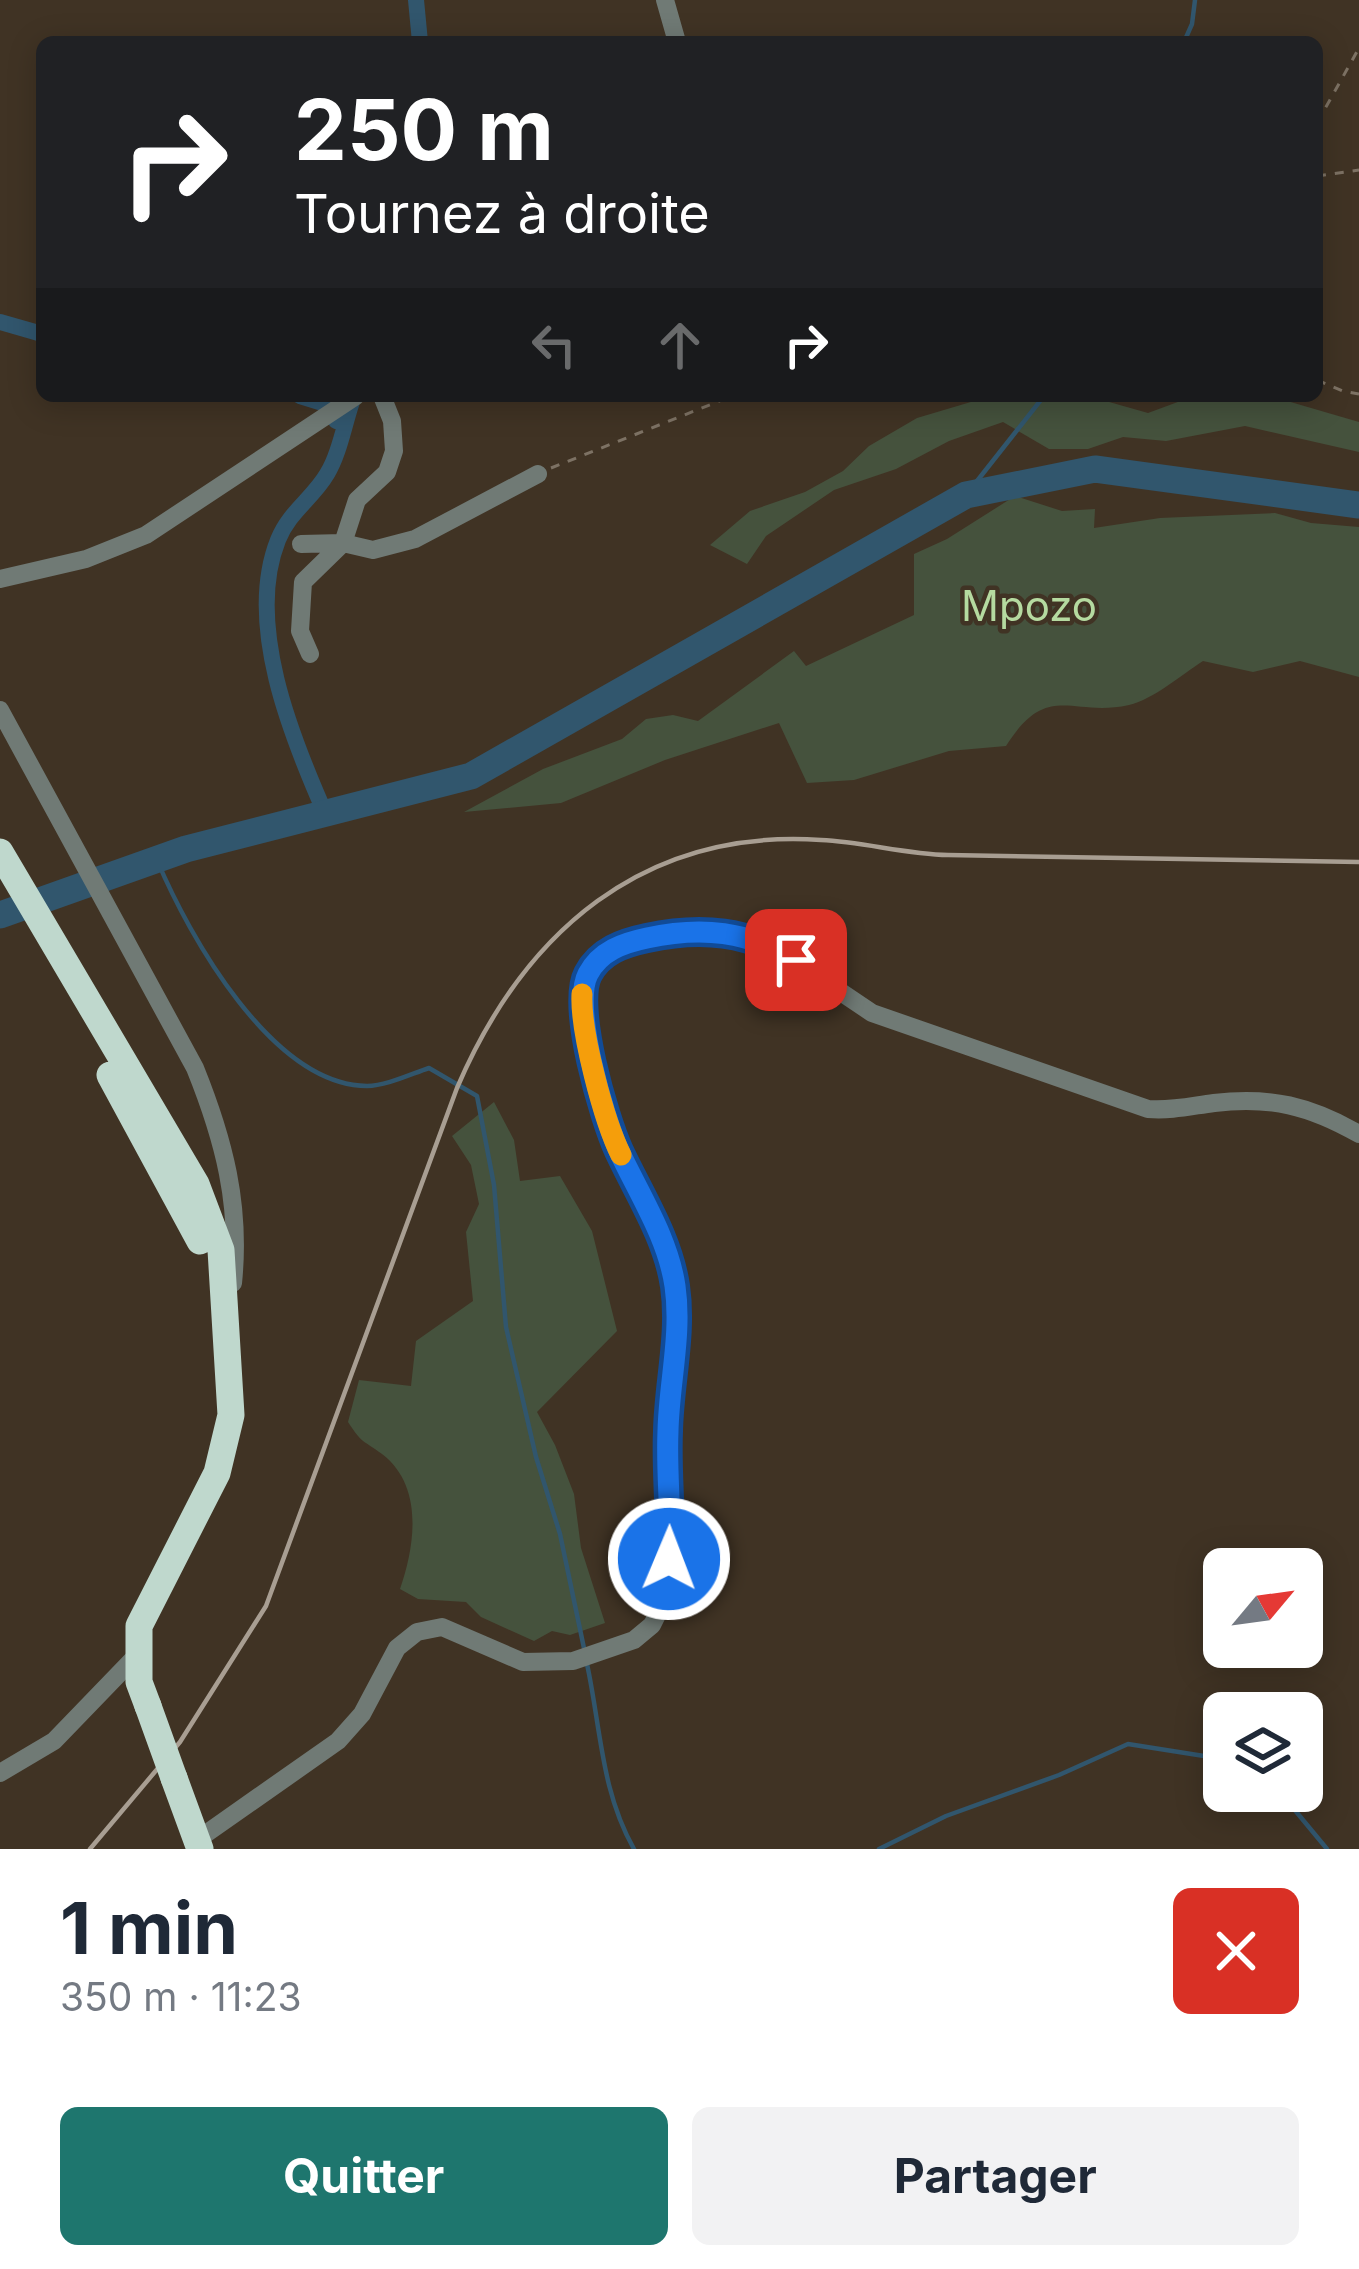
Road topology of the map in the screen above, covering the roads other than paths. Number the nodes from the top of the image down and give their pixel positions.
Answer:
1 (664, 0) edge
2 (675, 36) edge
3 (347, 402) edge
4 (384, 402) edge
5 (538, 473) road end
6 (343, 543) junction
7 (301, 544) dead end
8 (0, 579) edge
9 (310, 654) dead end
10 (0, 710) edge
11 (0, 852) edge
12 (0, 887) edge
13 (133, 1096) junction
14 (1359, 1134) edge
15 (224, 1309) junction
16 (138, 1654) junction
17 (0, 1773) edge
18 (198, 1845) edge

1 - 2 street
3 - 8 street
4 - 6 street
5 - 6 street
6 - 7 street
6 - 9 street
10 - 15 street
11 - 13 highway
12 - 13 highway
13 - 15 highway
14 - 18 street
15 - 16 highway
16 - 17 street
16 - 18 highway, bridge

